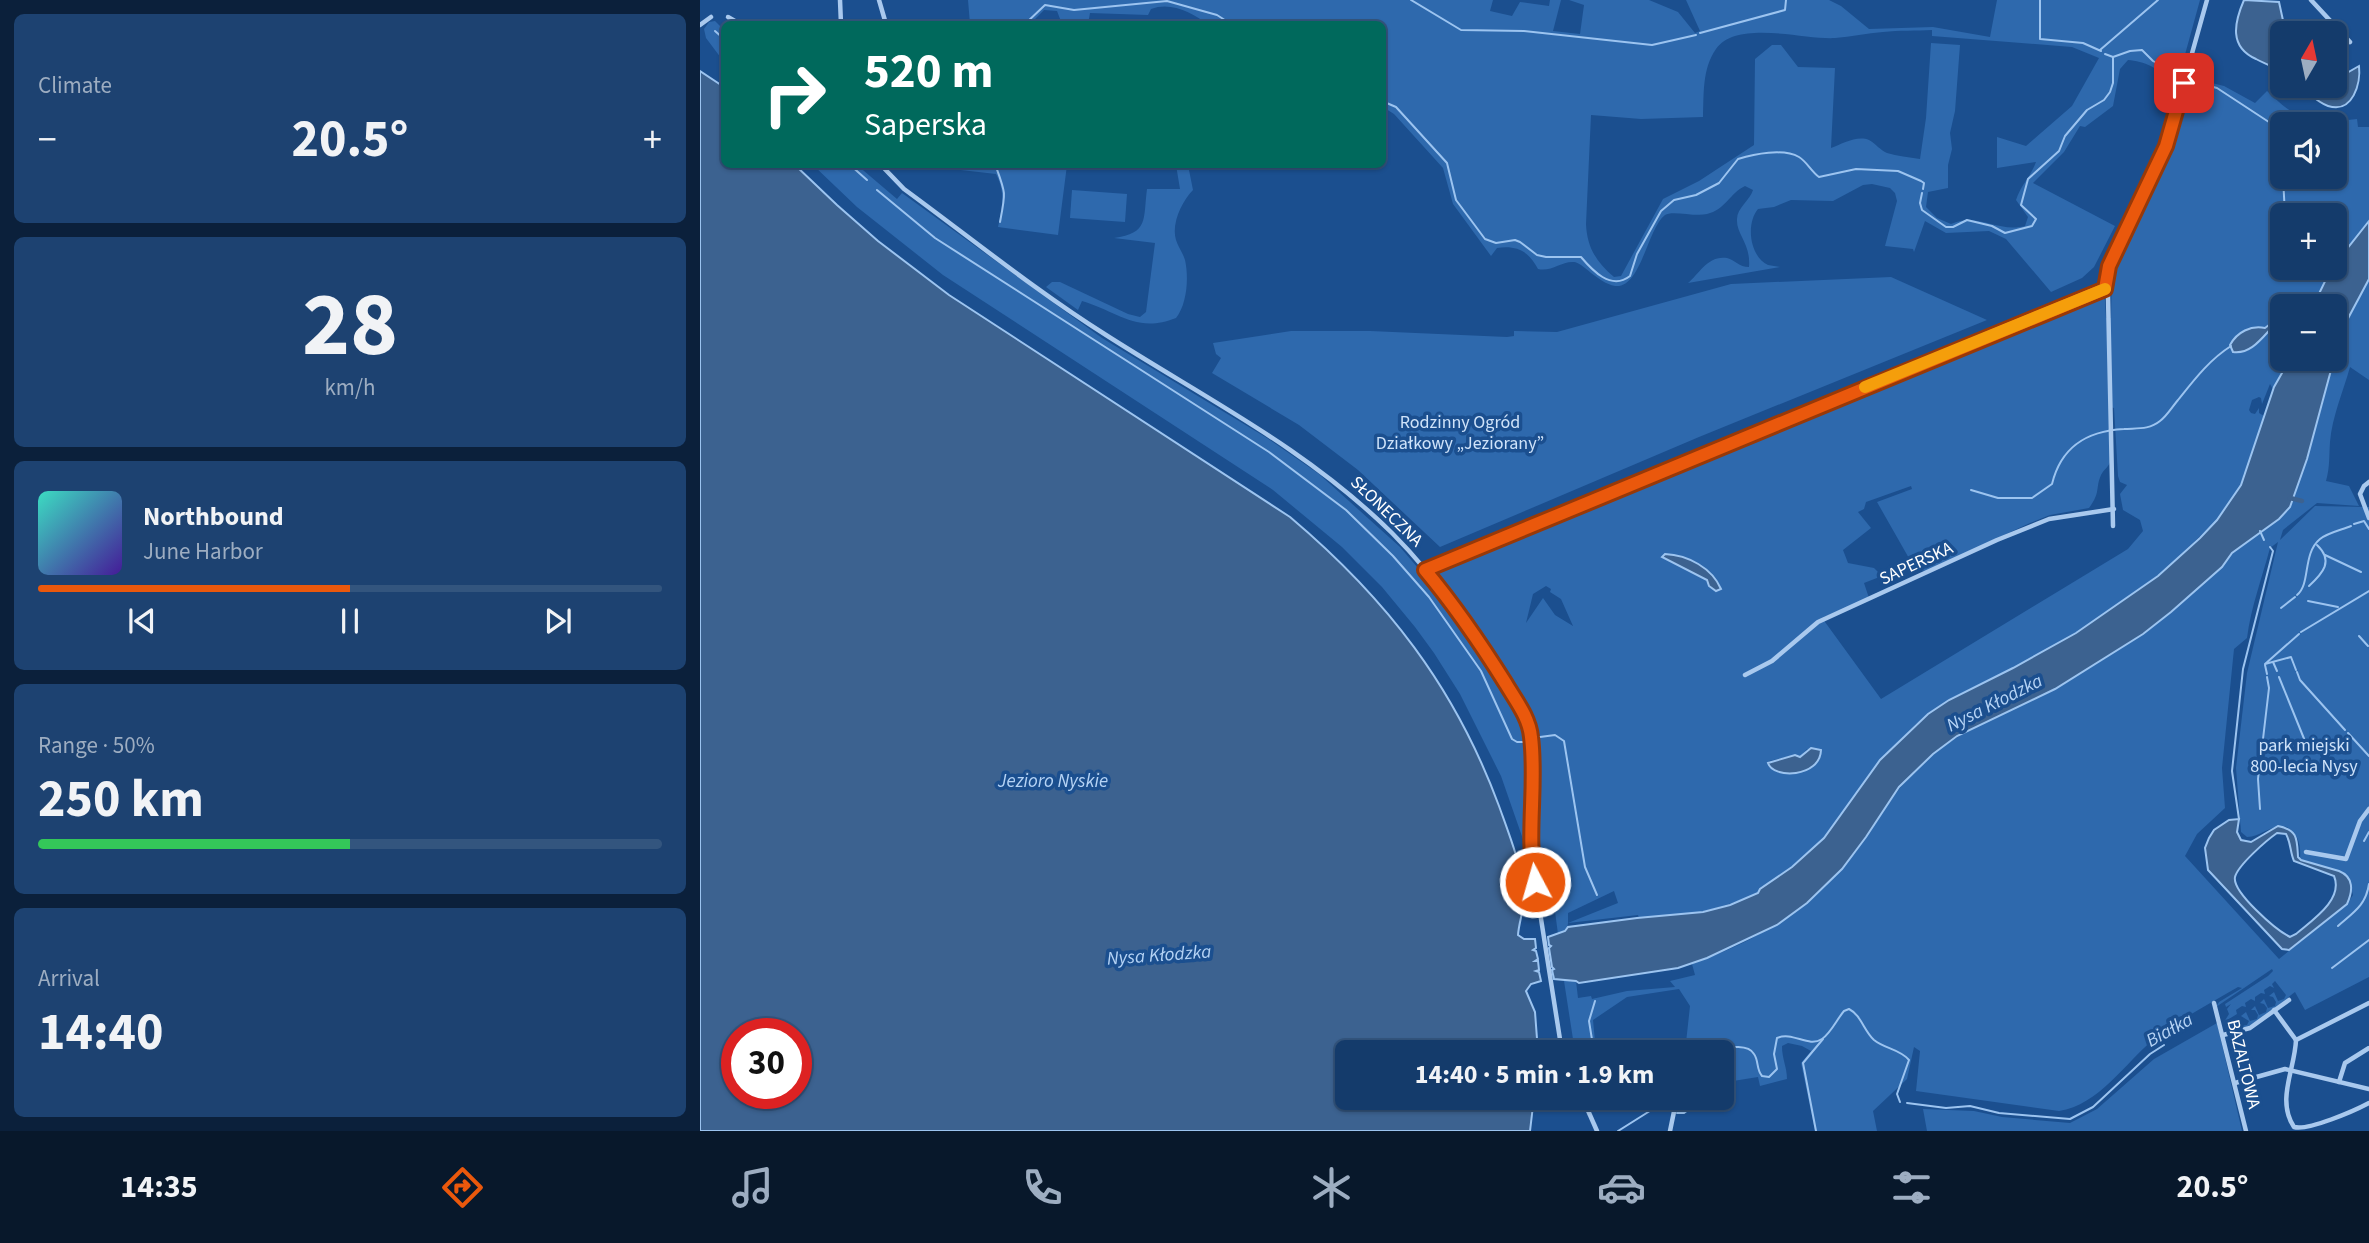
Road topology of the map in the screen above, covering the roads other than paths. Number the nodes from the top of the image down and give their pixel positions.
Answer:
1 (840, 0) edge
2 (879, 0) edge
3 (2207, 0) edge
4 (2311, 0) edge
5 (711, 17) dead end
6 (728, 17) dead end
7 (735, 21) edge
8 (841, 21) edge
9 (885, 21) edge
10 (700, 25) edge
11 (2350, 42) dead end
12 (884, 168) edge
13 (2105, 289) junction
14 (2369, 482) edge
15 (2114, 509) junction
16 (2369, 518) edge
17 (2113, 526) dead end
18 (1425, 570) junction
19 (1745, 675) dead end
20 (2369, 809) edge
21 (2306, 852) dead end
22 (2288, 1000) dead end
23 (2214, 1003) dead end
24 (2369, 1003) edge
25 (2274, 1010) junction
26 (2223, 1035) junction
27 (1560, 1040) edge
28 (2297, 1040) junction
29 (2369, 1048) edge
30 (2292, 1070) junction
31 (2339, 1082) junction
32 (2235, 1083) junction
33 (2369, 1089) edge
34 (2369, 1104) edge
35 (1588, 1110) edge
36 (1674, 1110) edge
37 (1597, 1131) edge
38 (1670, 1131) edge
39 (2246, 1131) edge

1 - 8 street
2 - 9 street
3 - 13 street
4 - 11 street
5 - 10 street
6 - 7 street
12 - 18 street, SŁONECZNA
13 - 15 street
13 - 18 street
14 - 16 street
15 - 17 street
15 - 19 street, SAPERSKA
18 - 27 street, SŁONECZNA
20 - 21 street
22 - 25 street
23 - 26 street, BAZALTOWA
24 - 28 street
25 - 26 street
25 - 28 street
26 - 32 street, BAZALTOWA
28 - 30 street
29 - 31 street
30 - 31 street
30 - 32 street
30 - 34 street
31 - 33 street
32 - 39 street, BAZALTOWA
35 - 37 street
36 - 38 street

